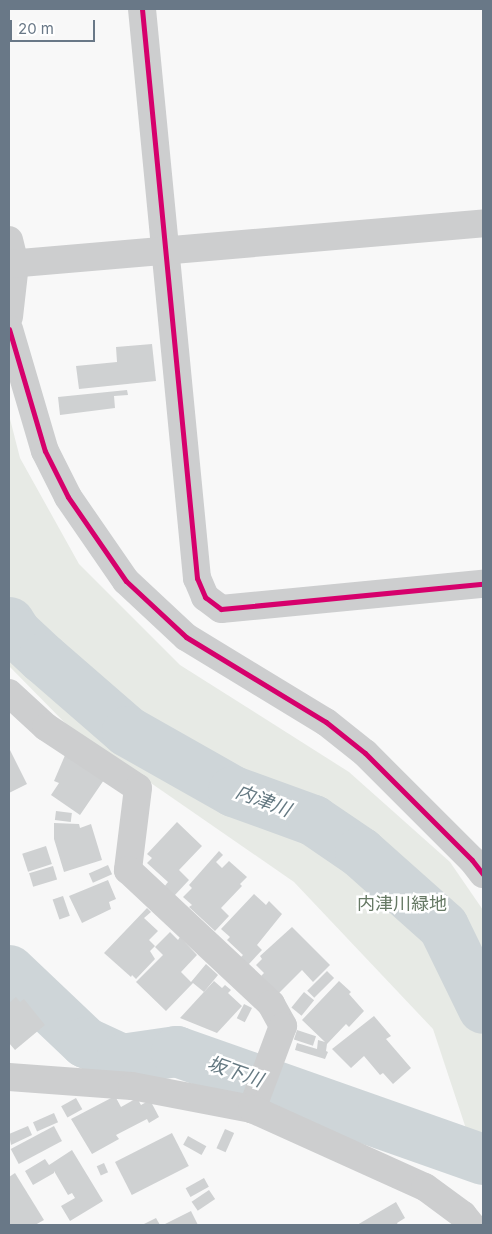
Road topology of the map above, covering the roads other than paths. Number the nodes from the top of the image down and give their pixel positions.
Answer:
1 (142, 9) edge
2 (483, 223) edge
3 (164, 252) junction
4 (11, 256) edge
5 (9, 317) edge
6 (9, 329) edge
7 (483, 584) edge
8 (9, 693) edge
9 (483, 874) edge
10 (9, 1077) edge
11 (254, 1104) junction
12 (471, 1225) edge

1 - 3 street
2 - 3 street
3 - 4 street
3 - 7 street
4 - 5 street
6 - 9 street
8 - 11 street
10 - 11 street
11 - 12 street

